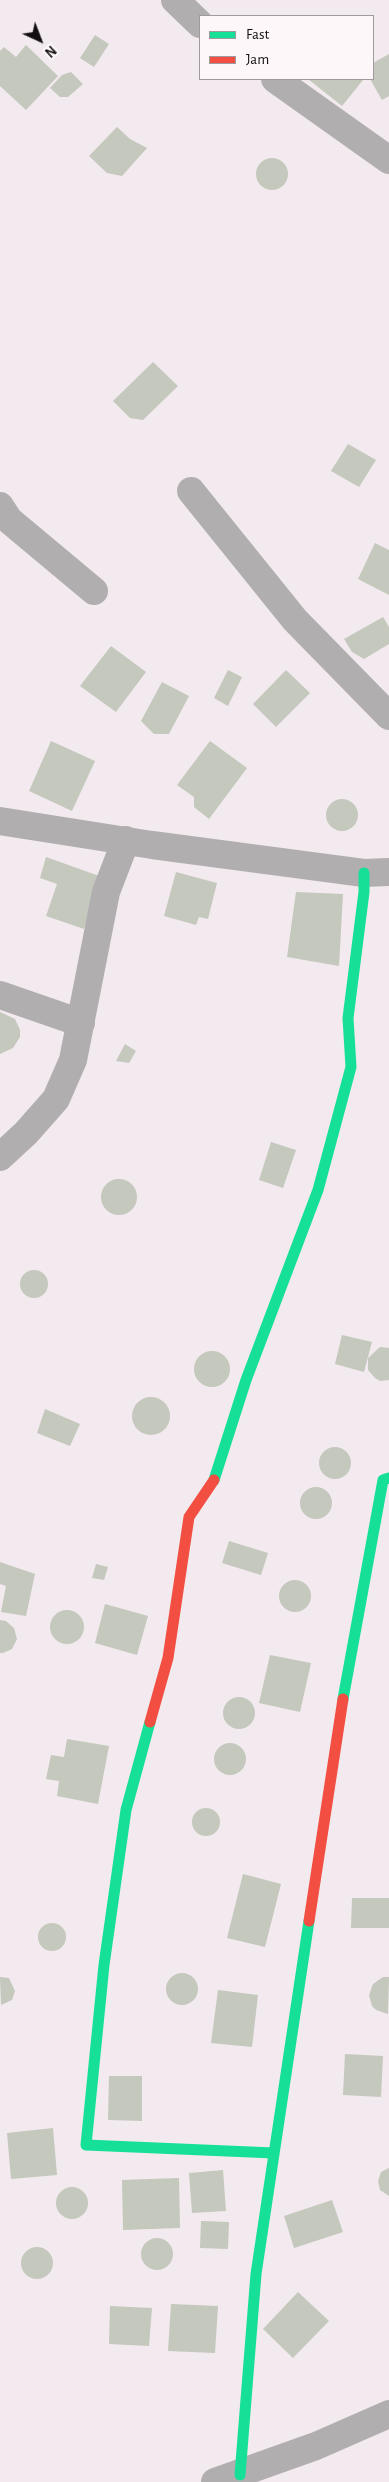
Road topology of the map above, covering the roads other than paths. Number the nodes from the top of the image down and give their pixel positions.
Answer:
1 (175, 0) edge
2 (199, 23) edge
3 (277, 80) edge
4 (389, 160) edge
5 (191, 491) dead end
6 (0, 506) edge
7 (94, 591) dead end
8 (389, 716) edge
9 (0, 821) edge
10 (126, 840) junction
11 (376, 872) edge
12 (0, 995) edge
13 (81, 1023) junction
14 (0, 1157) edge
15 (389, 1478) edge
16 (274, 2153) junction
17 (389, 2414) edge
18 (227, 2478) edge

1 - 2 street
3 - 4 street
5 - 8 street
6 - 7 street
9 - 10 street
10 - 11 street
10 - 13 street
11 - 16 street
12 - 13 street
13 - 14 street
15 - 16 street
16 - 18 street
17 - 18 street

